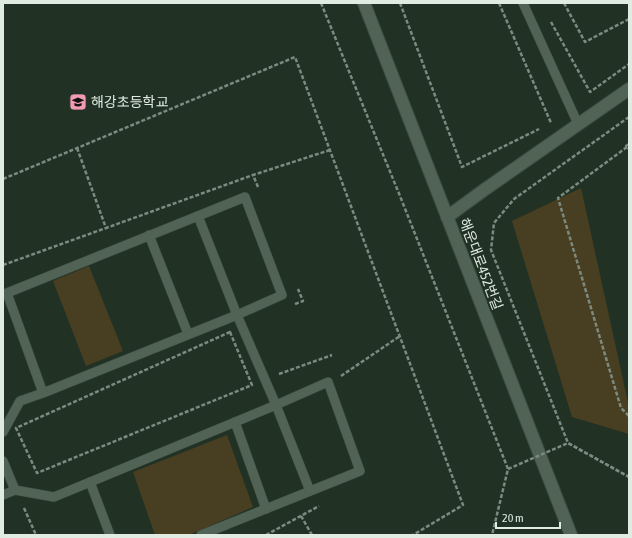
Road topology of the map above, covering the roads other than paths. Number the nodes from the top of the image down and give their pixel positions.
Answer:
1 (364, 3) edge
2 (523, 3) edge
3 (629, 89) edge
4 (578, 124) junction
5 (198, 216) junction
6 (447, 217) junction
7 (149, 235) junction
8 (237, 315) junction
9 (188, 334) junction
10 (43, 393) junction
11 (276, 405) junction
12 (235, 422) junction
13 (3, 432) edge
14 (3, 461) edge
15 (90, 482) junction
16 (15, 490) junction
17 (310, 491) junction
18 (3, 495) edge
19 (266, 509) junction
20 (110, 535) edge
21 (201, 535) edge
22 (571, 535) edge

1 - 6 street, 해운대로452번길
2 - 4 lane
3 - 4 street
4 - 6 street
5 - 7 lane
5 - 8 lane
5 - 8 lane
6 - 22 street, 해운대로452번길
7 - 9 lane
7 - 10 lane
8 - 9 lane
8 - 11 lane
9 - 10 lane
10 - 13 lane
11 - 12 lane
11 - 17 lane
11 - 17 lane
12 - 15 lane
12 - 19 lane
14 - 16 lane
15 - 16 lane
15 - 20 lane
16 - 18 lane
17 - 19 lane
19 - 21 lane

